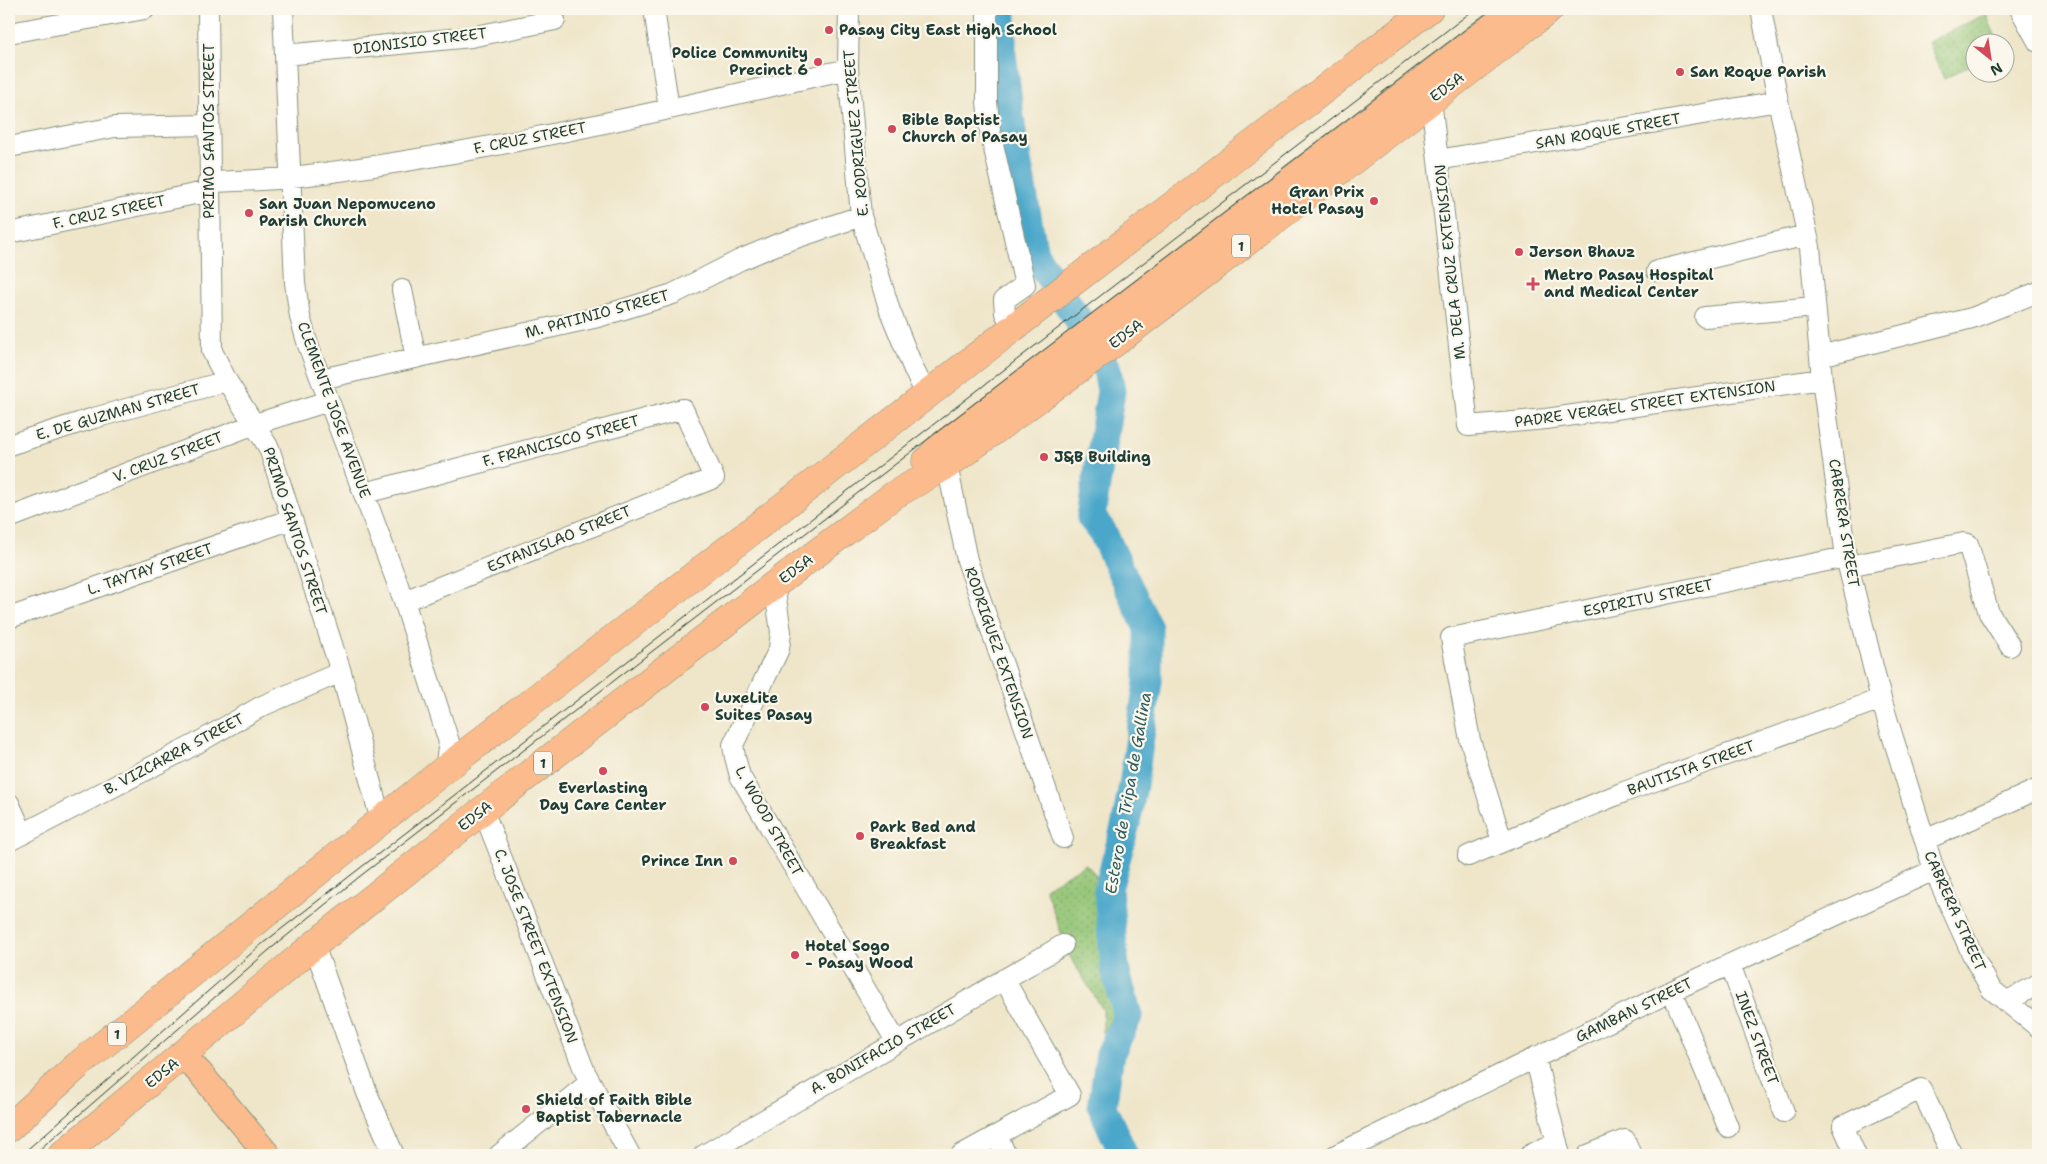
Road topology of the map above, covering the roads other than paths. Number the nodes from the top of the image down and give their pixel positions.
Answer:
1 (145, 9) edge
2 (208, 9) edge
3 (283, 9) edge
4 (654, 9) edge
5 (849, 9) edge
6 (987, 9) edge
7 (1429, 9) edge
8 (1517, 9) edge
9 (1550, 9) edge
10 (1761, 9) edge
11 (2020, 9) edge
12 (555, 20) dead end
13 (9, 33) edge
14 (2038, 42) edge
15 (285, 55) junction
16 (848, 69) junction
17 (1431, 99) junction
18 (1778, 101) junction
19 (669, 109) junction
20 (209, 125) junction
21 (9, 147) edge
22 (1438, 160) junction
23 (290, 178) junction
24 (209, 187) junction
25 (861, 216) junction
26 (9, 233) edge
27 (1808, 235) junction
28 (1656, 271) dead end
29 (402, 290) dead end
30 (2038, 292) edge
31 (1815, 307) junction
32 (1705, 317) dead end
33 (1018, 324) junction
34 (1820, 356) junction
35 (416, 358) junction
36 (1058, 371) junction
37 (321, 380) junction
38 (1822, 380) junction
39 (228, 381) junction
40 (927, 396) junction
41 (329, 401) junction
42 (255, 424) junction
43 (1468, 426) joint
44 (9, 445) edge
45 (947, 464) junction
46 (714, 478) joint
47 (365, 493) junction
48 (894, 495) junction
49 (9, 518) edge
50 (292, 519) junction
51 (1847, 561) junction
52 (774, 585) junction
53 (404, 601) junction
54 (9, 618) edge
55 (2010, 646) dead end
56 (341, 672) junction
57 (1881, 699) junction
58 (445, 769) junction
59 (2038, 790) edge
60 (9, 802) edge
61 (483, 810) junction
62 (381, 821) junction
63 (16, 838) edge
64 (1063, 838) dead end
65 (1925, 840) junction
66 (1502, 841) junction
67 (1468, 856) dead end
68 (1934, 870) junction
69 (314, 945) junction
70 (1063, 945) dead end
71 (1730, 964) junction
72 (1004, 979) junction
73 (2038, 984) edge
74 (1672, 991) junction
75 (2006, 1002) junction
76 (2038, 1028) edge
77 (896, 1041) junction
78 (183, 1056) junction
79 (1535, 1057) junction
80 (589, 1083) junction
81 (1784, 1112) dead end
82 (1728, 1127) dead end
83 (9, 1128) edge
84 (997, 1135) junction
85 (1559, 1149) edge
86 (62, 1155) edge
87 (268, 1155) edge
88 (394, 1155) edge
89 (499, 1155) edge
90 (630, 1155) edge
91 (704, 1155) edge
92 (961, 1155) edge
93 (1006, 1155) edge
94 (1336, 1155) edge
95 (1530, 1155) edge
96 (1588, 1155) edge
97 (1631, 1155) edge
98 (1856, 1155) edge
99 (1952, 1155) edge

1 - 13 street
2 - 20 street, PRIMO SANTOS STREET
3 - 15 street, CLEMENTE JOSE AVENUE
4 - 19 street
5 - 16 street, E. RODRIGUEZ STREET
6 - 33 street
7 - 33 highway, 1
8 - 36 highway
9 - 17 highway, EDSA / 1
10 - 18 street, CABRERA STREET
11 - 14 street
12 - 15 street, DIONISIO STREET
15 - 23 street, CLEMENTE JOSE AVENUE
16 - 19 street, F. CRUZ STREET
16 - 25 street, E. RODRIGUEZ STREET
17 - 22 street, M. DELA CRUZ EXTENSION
17 - 36 highway, EDSA / 1
18 - 22 street, SAN ROQUE STREET
18 - 27 street, CABRERA STREET
19 - 23 street, F. CRUZ STREET
20 - 21 street
20 - 24 street, PRIMO SANTOS STREET
22 - 43 street, M. DELA CRUZ EXTENSION
23 - 24 street, F. CRUZ STREET
23 - 37 street, CLEMENTE JOSE AVENUE
24 - 26 street, F. CRUZ STREET
24 - 39 street, PRIMO SANTOS STREET
25 - 35 street, M. PATINIO STREET
25 - 40 street, E. RODRIGUEZ STREET
27 - 28 street
27 - 31 street, CABRERA STREET
29 - 35 street
30 - 34 street
31 - 32 street
31 - 34 street, CABRERA STREET
33 - 40 highway, 1
34 - 38 street, CABRERA STREET
35 - 37 street, M. PATINIO STREET
36 - 45 highway, EDSA / 1
36 - 48 highway
37 - 41 street, CLEMENTE JOSE AVENUE
38 - 43 street, PADRE VERGEL STREET EXTENSION
38 - 51 street, CABRERA STREET
39 - 42 street, PRIMO SANTOS STREET
39 - 44 street, E. DE GUZMAN STREET
40 - 58 highway, 1
41 - 42 street, V. CRUZ STREET
41 - 47 street, CLEMENTE JOSE AVENUE
42 - 49 street, V. CRUZ STREET
42 - 50 street, PRIMO SANTOS STREET
45 - 48 highway, EDSA / 1
45 - 64 street, RODRIGUEZ EXTENSION
46 - 47 street, F. FRANCISCO STREET
46 - 53 street, ESTANISLAO STREET
47 - 53 street, CLEMENTE JOSE AVENUE
48 - 52 highway, EDSA / 1
50 - 54 street, L. TAYTAY STREET
50 - 56 street, PRIMO SANTOS STREET
51 - 55 street, ESPIRITU STREET
51 - 57 street, CABRERA STREET
51 - 66 street, ESPIRITU STREET
52 - 61 highway, EDSA / 1
52 - 77 street, L. WOOD STREET
53 - 58 street, CLEMENTE JOSE AVENUE
56 - 62 street, PRIMO SANTOS STREET
56 - 63 street, B. VIZCARRA STREET
57 - 65 street, CABRERA STREET
57 - 66 street, BAUTISTA STREET
58 - 62 highway, 1
59 - 65 street
60 - 63 street
61 - 69 highway, EDSA / 1
61 - 80 street, C. JOSE STREET EXTENSION
62 - 83 highway, 1
65 - 68 street, CABRERA STREET
66 - 67 street, BAUTISTA STREET
68 - 71 street, GAMBAN STREET
68 - 75 street, CABRERA STREET
69 - 78 highway, EDSA / 1
69 - 88 street
70 - 72 street, A. BONIFACIO STREET
71 - 74 street, GAMBAN STREET
71 - 81 street, INEZ STREET
72 - 77 street, A. BONIFACIO STREET
72 - 84 street
73 - 75 street
74 - 79 street, GAMBAN STREET
74 - 82 street
75 - 76 street, CABRERA STREET
77 - 91 street, A. BONIFACIO STREET
78 - 86 highway, EDSA / 1
78 - 87 main road
79 - 85 street
79 - 94 street, GAMBAN STREET
80 - 89 street
80 - 90 street, C. JOSE STREET EXTENSION
84 - 92 street
84 - 93 street
85 - 95 street
96 - 97 street
98 - 99 street

